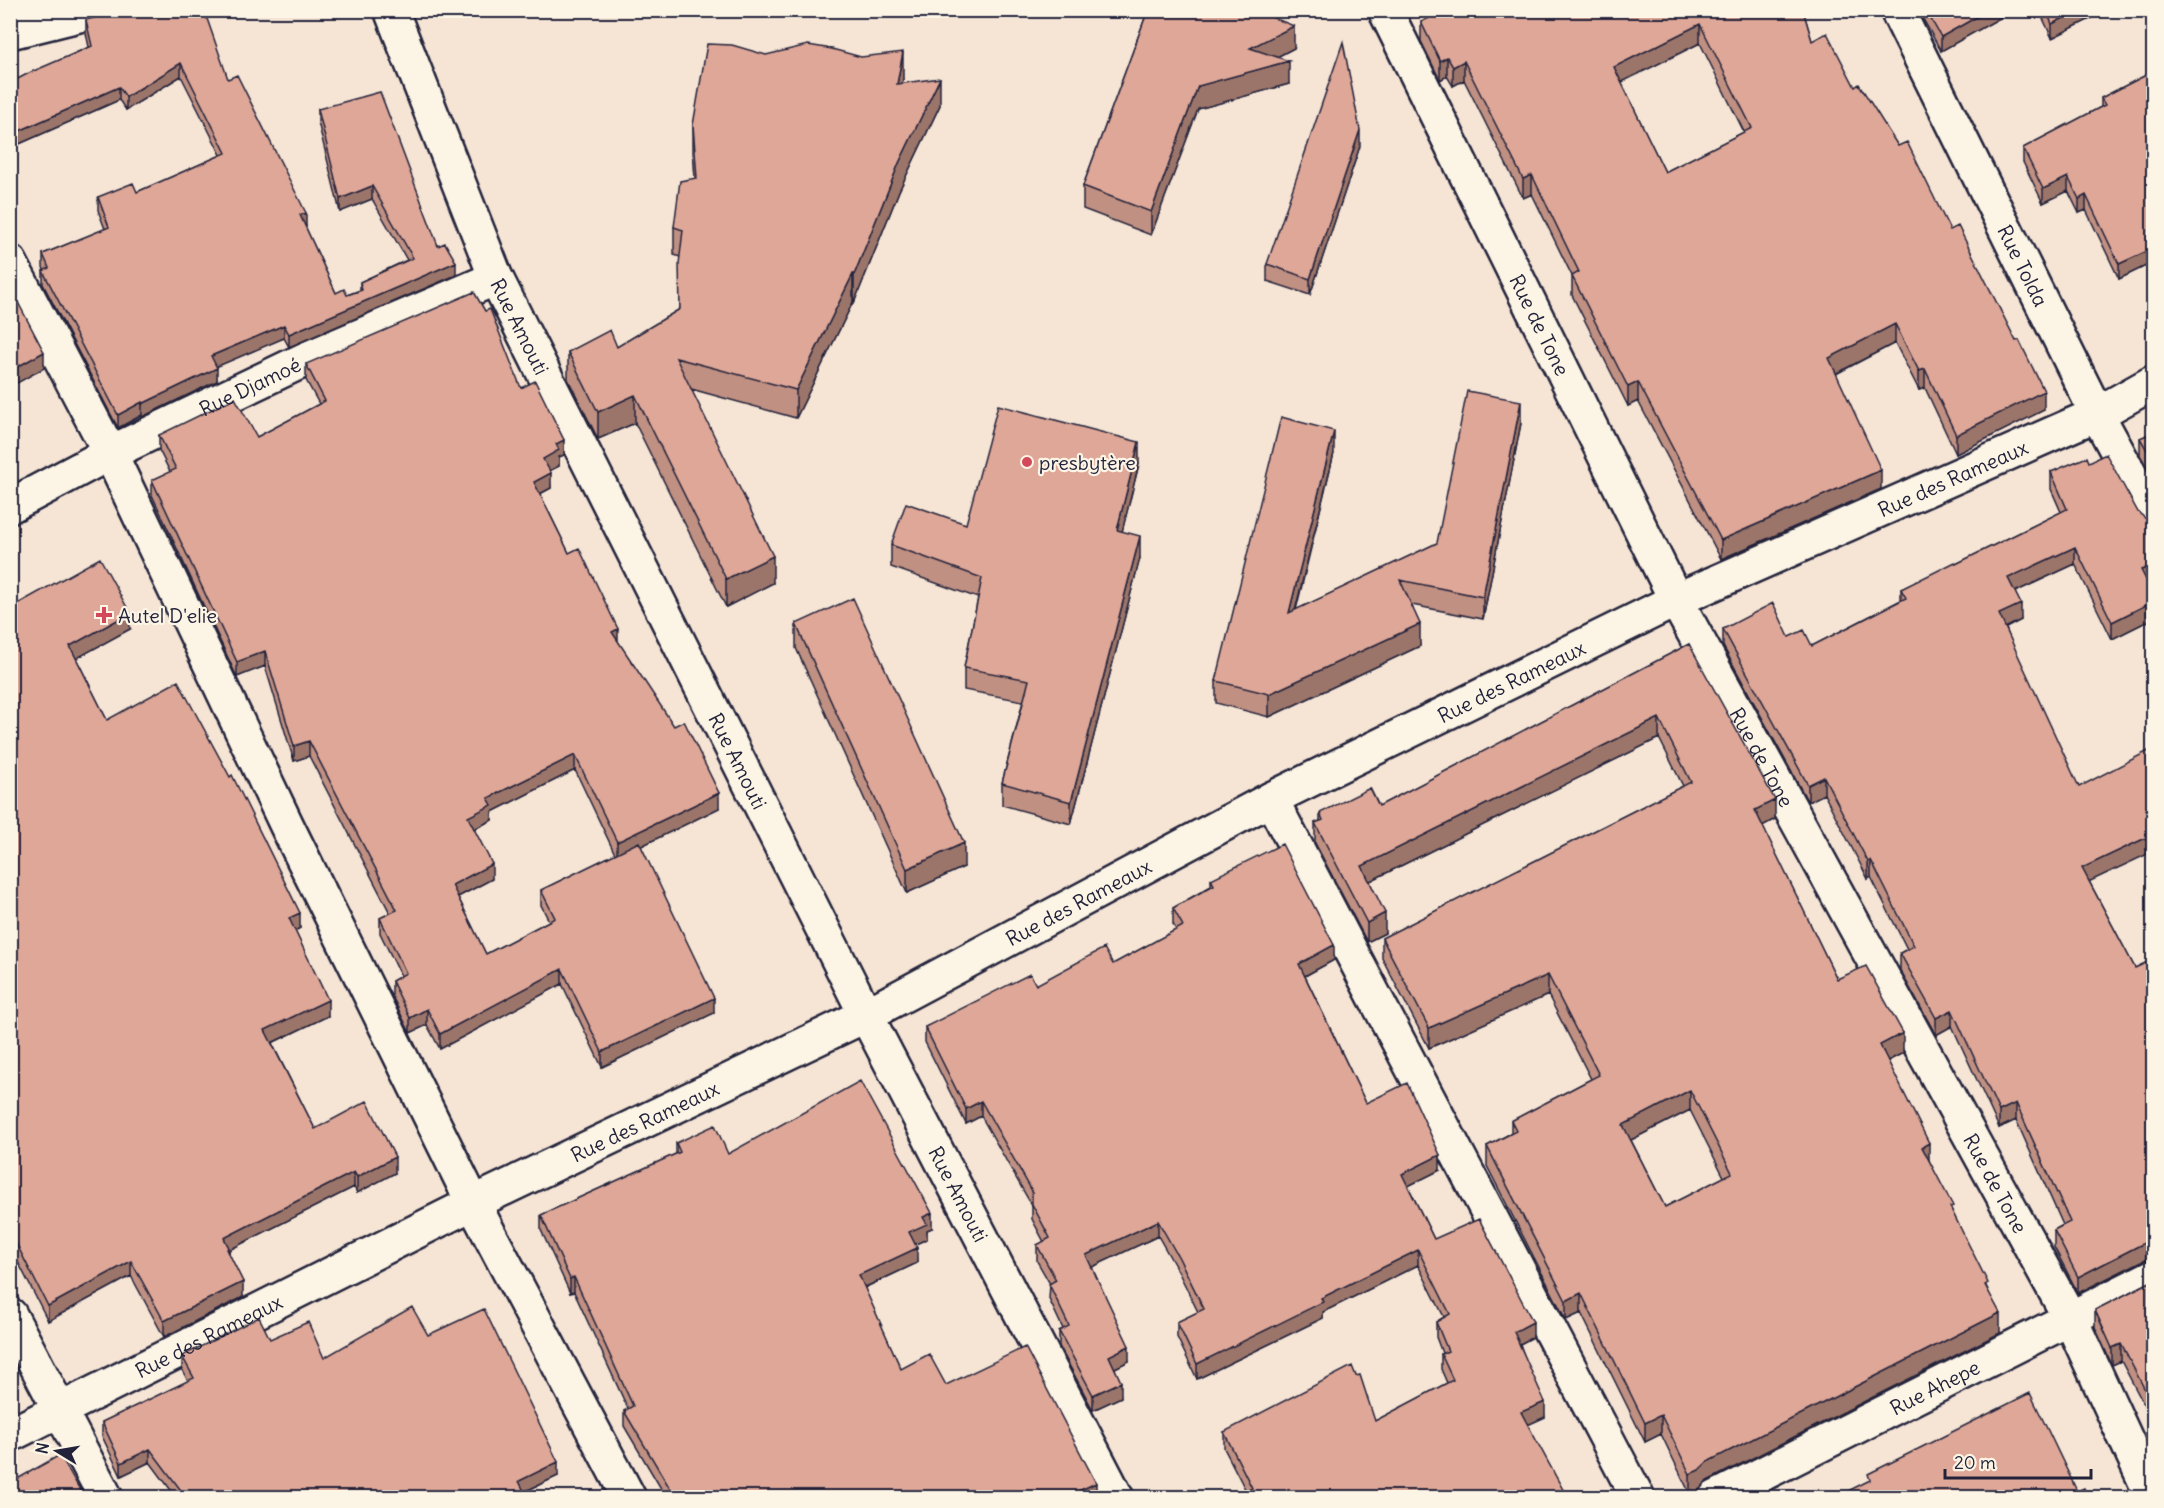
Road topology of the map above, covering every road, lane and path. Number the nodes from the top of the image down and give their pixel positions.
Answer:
1 (99, 10) edge
2 (391, 10) edge
3 (1385, 10) edge
4 (1897, 10) edge
5 (10, 32) edge
6 (10, 262) edge
7 (496, 278) junction
8 (2154, 382) edge
9 (2097, 414) junction
10 (110, 453) junction
11 (10, 506) edge
12 (2154, 519) edge
13 (1677, 600) junction
14 (1271, 799) junction
15 (866, 1015) junction
16 (473, 1203) junction
17 (2154, 1276) edge
18 (10, 1315) edge
19 (2070, 1318) junction
20 (60, 1410) junction
21 (10, 1435) edge
22 (106, 1497) edge
23 (629, 1497) edge
24 (1117, 1497) edge
25 (1638, 1497) edge
26 (1714, 1497) edge
27 (2154, 1497) edge

1 - 5 street
2 - 7 street, Rue Amouti
3 - 13 street, Rue de Tone
4 - 9 street, Rue Tolda
6 - 10 street
7 - 10 street, Rue Djamoé
7 - 15 street, Rue Amouti
8 - 9 street, Rue des Rameaux
9 - 12 street, Rue Tolda
9 - 13 street, Rue des Rameaux
10 - 11 street, Rue Djamoé
10 - 16 street
13 - 14 street, Rue des Rameaux
13 - 19 street, Rue de Tone
14 - 15 street, Rue des Rameaux
14 - 25 street
15 - 16 street, Rue des Rameaux
15 - 24 street, Rue Amouti
16 - 20 street, Rue des Rameaux
16 - 23 street
17 - 19 street, Rue Ahepe
18 - 20 street
19 - 26 street, Rue Ahepe
19 - 27 street, Rue de Tone
20 - 21 street, Rue des Rameaux
20 - 22 street

